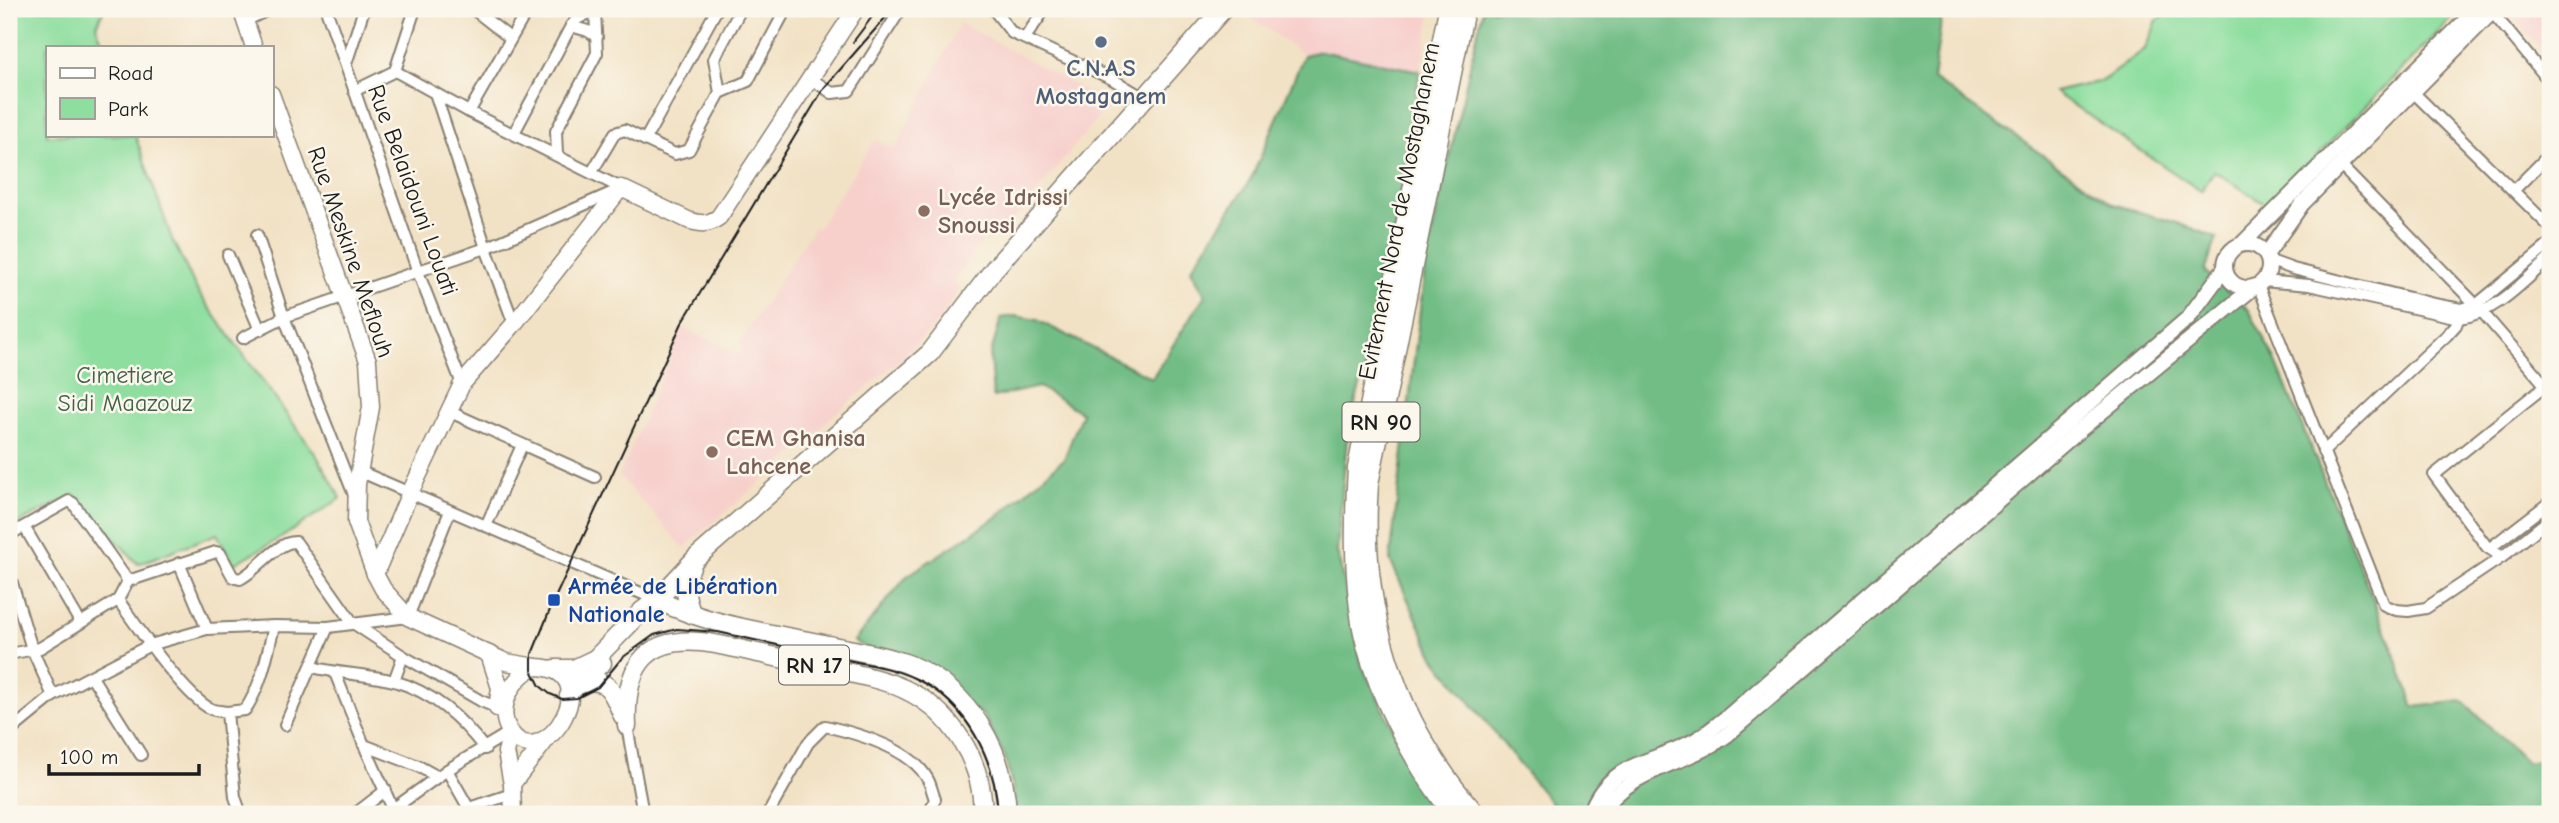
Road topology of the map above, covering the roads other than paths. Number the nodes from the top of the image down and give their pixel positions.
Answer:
1 (270, 9) edge
2 (363, 9) edge
3 (415, 9) edge
4 (473, 9) edge
5 (528, 9) edge
6 (595, 9) edge
7 (718, 9) edge
8 (741, 9) edge
9 (786, 9) edge
10 (856, 9) edge
11 (901, 9) edge
12 (993, 9) edge
13 (1045, 9) edge
14 (1223, 9) edge
15 (1448, 9) edge
16 (1465, 9) edge
17 (2477, 9) edge
18 (2493, 10) edge
19 (328, 11) edge
20 (243, 15) edge
21 (572, 26) junction
22 (597, 37) junction
23 (510, 38) junction
24 (1025, 38) junction
25 (254, 46) edge
26 (346, 64) junction
27 (395, 71) junction
28 (810, 78) junction
29 (2550, 82) edge
30 (354, 91) junction
31 (2413, 92) junction
32 (435, 93) junction
33 (720, 93) junction
34 (1144, 98) junction
35 (273, 99) edge
36 (470, 112) junction
37 (514, 133) junction
38 (645, 140) junction
39 (557, 154) junction
40 (2550, 154) edge
41 (2340, 165) junction
42 (592, 172) junction
43 (621, 188) junction
44 (2514, 190) junction
45 (2550, 227) edge
46 (257, 236) dead end
47 (2242, 244) junction
48 (2550, 244) edge
49 (486, 248) junction
50 (228, 255) dead end
51 (2267, 257) junction
52 (2550, 258) edge
53 (2225, 268) junction
54 (418, 272) junction
55 (2258, 284) junction
56 (345, 295) junction
57 (2479, 309) junction
58 (2460, 313) junction
59 (284, 317) junction
60 (514, 324) junction
61 (260, 330) junction
62 (243, 338) dead end
63 (462, 384) junction
64 (2548, 384) edge
65 (448, 411) junction
66 (522, 444) junction
67 (2323, 452) junction
68 (359, 471) junction
69 (595, 477) dead end
70 (410, 493) junction
71 (356, 500) junction
72 (2550, 502) edge
73 (450, 511) junction
74 (2550, 519) edge
75 (485, 526) junction
76 (25, 528) junction
77 (9, 535) edge
78 (2490, 548) junction
79 (2502, 557) junction
80 (696, 558) junction
81 (178, 563) junction
82 (9, 573) edge
83 (374, 574) junction
84 (128, 581) junction
85 (118, 600) junction
86 (657, 600) junction
87 (692, 614) junction
88 (408, 617) junction
89 (80, 622) junction
90 (353, 623) junction
91 (274, 626) junction
92 (328, 627) junction
93 (207, 629) junction
94 (150, 645) junction
95 (32, 649) junction
96 (9, 654) edge
97 (489, 654) junction
98 (402, 656) junction
99 (638, 664) junction
100 (312, 667) junction
101 (545, 668) junction
102 (335, 673) junction
103 (92, 677) junction
104 (394, 681) junction
105 (577, 687) junction
106 (510, 692) junction
107 (52, 696) junction
108 (501, 710) junction
109 (227, 712) junction
110 (285, 725) dead end
111 (627, 726) junction
112 (9, 732) edge
113 (510, 733) junction
114 (546, 740) junction
115 (364, 745) junction
116 (485, 749) junction
117 (141, 755) dead end
118 (443, 774) junction
119 (512, 789) junction
120 (386, 790) junction
121 (390, 811) edge
122 (470, 811) edge
123 (241, 814) edge
124 (355, 814) edge
125 (513, 814) edge
126 (643, 814) edge
127 (768, 814) edge
128 (929, 814) edge
129 (983, 814) edge
130 (1007, 814) edge
131 (1453, 814) edge
132 (1476, 814) edge
133 (1590, 814) edge
134 (1601, 814) edge

1 - 20 street
2 - 26 street
3 - 27 street
4 - 23 street
5 - 23 street
6 - 21 street
6 - 22 street
7 - 38 street
8 - 33 street
9 - 33 street
10 - 28 main road
11 - 28 street
12 - 24 street
13 - 24 street
14 - 34 main road
15 - 131 main road, Evitement Nord de Mostaghanem / RN 90
16 - 132 main road, Evitement Nord de Mostaghanem / RN 90
17 - 47 street
18 - 29 street
18 - 31 street
19 - 26 street, Rue Belaidouni Louati
20 - 25 main road
21 - 22 street
21 - 37 street
22 - 39 street
23 - 36 street
24 - 34 street
26 - 30 street, Rue Belaidouni Louati
27 - 30 street
27 - 32 street
28 - 43 main road
30 - 54 street, Rue Belaidouni Louati
31 - 41 street
31 - 44 street
32 - 36 street
32 - 49 street
33 - 38 street
34 - 80 main road
35 - 56 main road, Rue Meskine Meflouh
36 - 37 street
37 - 39 street
38 - 42 street
39 - 42 street
40 - 44 street
41 - 51 street
41 - 57 street
42 - 43 street
43 - 49 street
43 - 60 main road
44 - 45 street
46 - 59 street
47 - 51 street
47 - 53 street
48 - 57 street
49 - 54 street
49 - 60 street
50 - 61 street
51 - 55 street
51 - 58 street
52 - 57 street
53 - 55 street
53 - 133 street
54 - 56 street
54 - 63 street, Rue Belaidouni Louati
55 - 58 street
55 - 67 street
55 - 134 street
56 - 59 street
56 - 68 main road, Rue Meskine Meflouh
57 - 58 street
57 - 64 street
58 - 67 street
59 - 61 street
59 - 71 street
60 - 63 main road
61 - 62 street
63 - 65 main road
64 - 78 street
65 - 66 street
65 - 70 main road
66 - 69 street
66 - 75 street
67 - 79 street
68 - 70 street
68 - 71 main road, Rue Meskine Meflouh
70 - 73 street
70 - 83 main road
71 - 83 main road, Rue Meskine Meflouh
72 - 78 street
73 - 75 street
73 - 88 street
74 - 79 street
75 - 86 street
76 - 77 street
76 - 84 street
76 - 89 street
78 - 79 street
80 - 86 main road
80 - 87 main road
81 - 84 street
81 - 90 street
81 - 93 street
82 - 95 street
83 - 88 main road, Rue Meskine Meflouh
84 - 85 street
85 - 89 street
85 - 94 street
86 - 87 main road, RN 17
86 - 101 main road
86 - 105 main road
87 - 130 main road, RN 17
88 - 90 street
88 - 97 main road, Rue Meskine Meflouh
89 - 95 street
90 - 92 street
90 - 98 street
91 - 92 street
91 - 93 street
91 - 109 street
92 - 100 street
93 - 94 street
94 - 103 street
94 - 109 street
95 - 96 street
95 - 107 street
97 - 101 main road, Rue Meskine Meflouh
97 - 106 main road
97 - 108 main road
98 - 104 street
98 - 108 street
99 - 105 main road
99 - 111 main road
99 - 129 main road, RN 17
100 - 102 street
100 - 110 street
101 - 105 main road
101 - 106 main road
102 - 104 street
102 - 115 street
103 - 107 street
103 - 117 street
104 - 116 street
105 - 111 main road
105 - 114 main road
106 - 108 main road
107 - 112 street
108 - 113 main road
109 - 123 street
111 - 126 street
113 - 114 main road
113 - 116 street
113 - 119 main road
114 - 119 main road
115 - 118 street
115 - 120 street
116 - 118 street
118 - 121 street
118 - 122 street
119 - 122 street
119 - 125 main road
120 - 121 street
120 - 124 street
127 - 128 street

